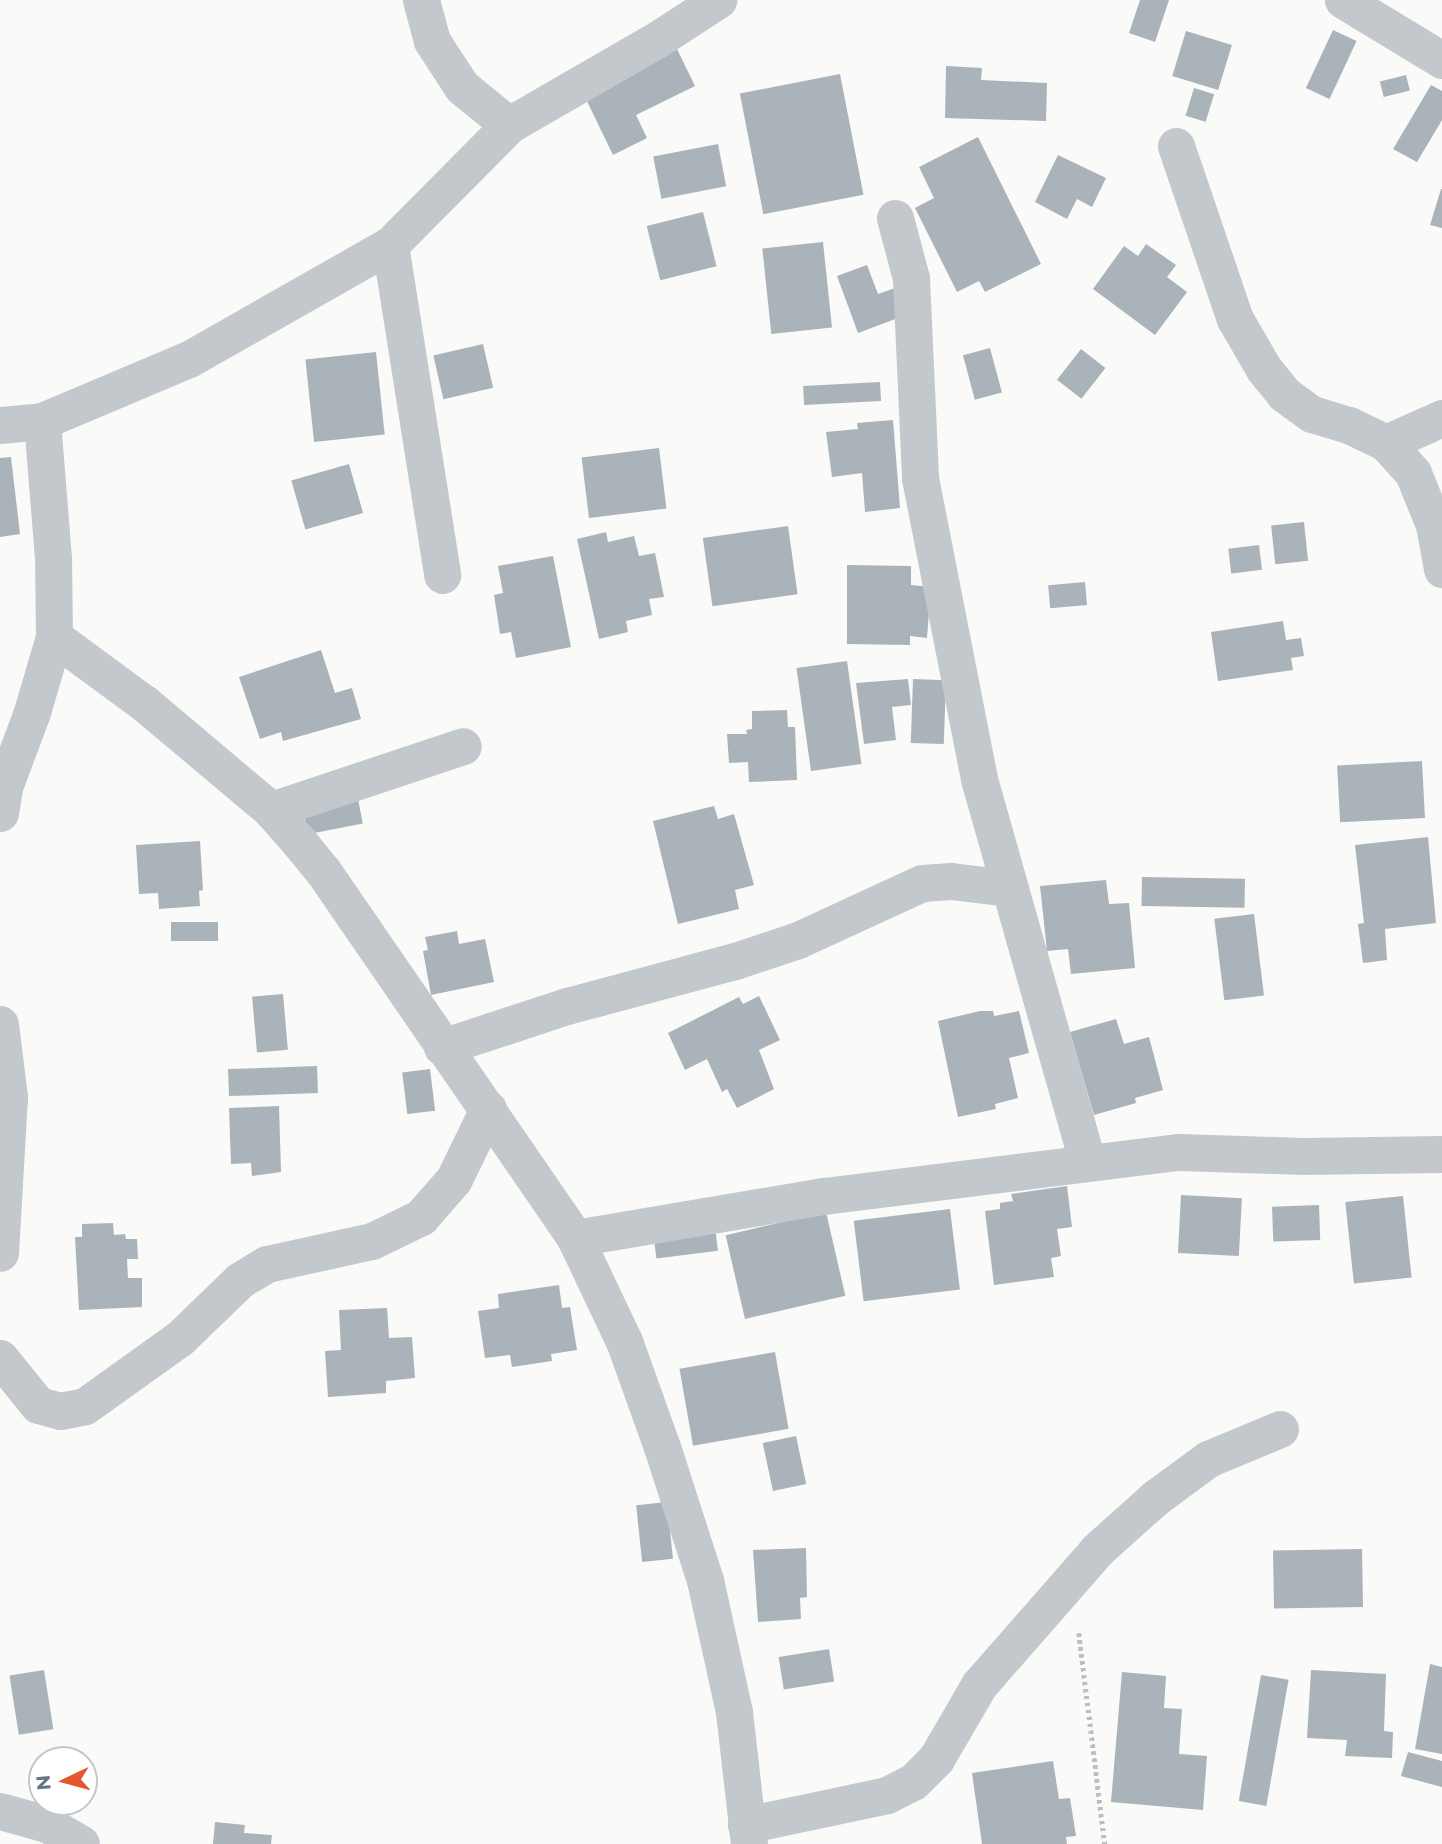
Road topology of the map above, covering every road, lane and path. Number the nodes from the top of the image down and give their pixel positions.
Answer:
1 (421, 0) edge
2 (718, 0) edge
3 (1343, 0) edge
4 (1442, 60) edge
5 (509, 125) junction
6 (1176, 146) dead end
7 (895, 218) dead end
8 (390, 245) junction
9 (1442, 418) edge
10 (42, 421) junction
11 (0, 425) edge
12 (1386, 443) junction
13 (1442, 569) edge
14 (442, 575) dead end
15 (54, 637) junction
16 (463, 746) dead end
17 (1, 796) edge
18 (271, 810) junction
19 (1008, 888) junction
20 (0, 1024) edge
21 (442, 1047) junction
22 (488, 1109) junction
23 (1442, 1154) edge
24 (1088, 1163) junction
25 (575, 1238) junction
26 (0, 1253) edge
27 (0, 1358) edge
28 (1280, 1429) dead end
29 (1073, 1578) junction
30 (0, 1811) edge
31 (748, 1834) edge
32 (80, 1844) edge
33 (1105, 1844) edge

1 - 5 street
2 - 5 street
3 - 4 street
5 - 8 street
6 - 12 street
7 - 19 street
8 - 10 street
8 - 14 street
9 - 12 street
10 - 11 street
10 - 15 street
12 - 13 street
15 - 17 street
15 - 18 street
16 - 18 street
18 - 21 street
19 - 21 street
19 - 24 street
20 - 26 street
21 - 22 street
22 - 25 street
22 - 27 street
23 - 24 street
24 - 25 street
25 - 31 street
28 - 29 street
29 - 31 street
29 - 33 path
30 - 32 street

